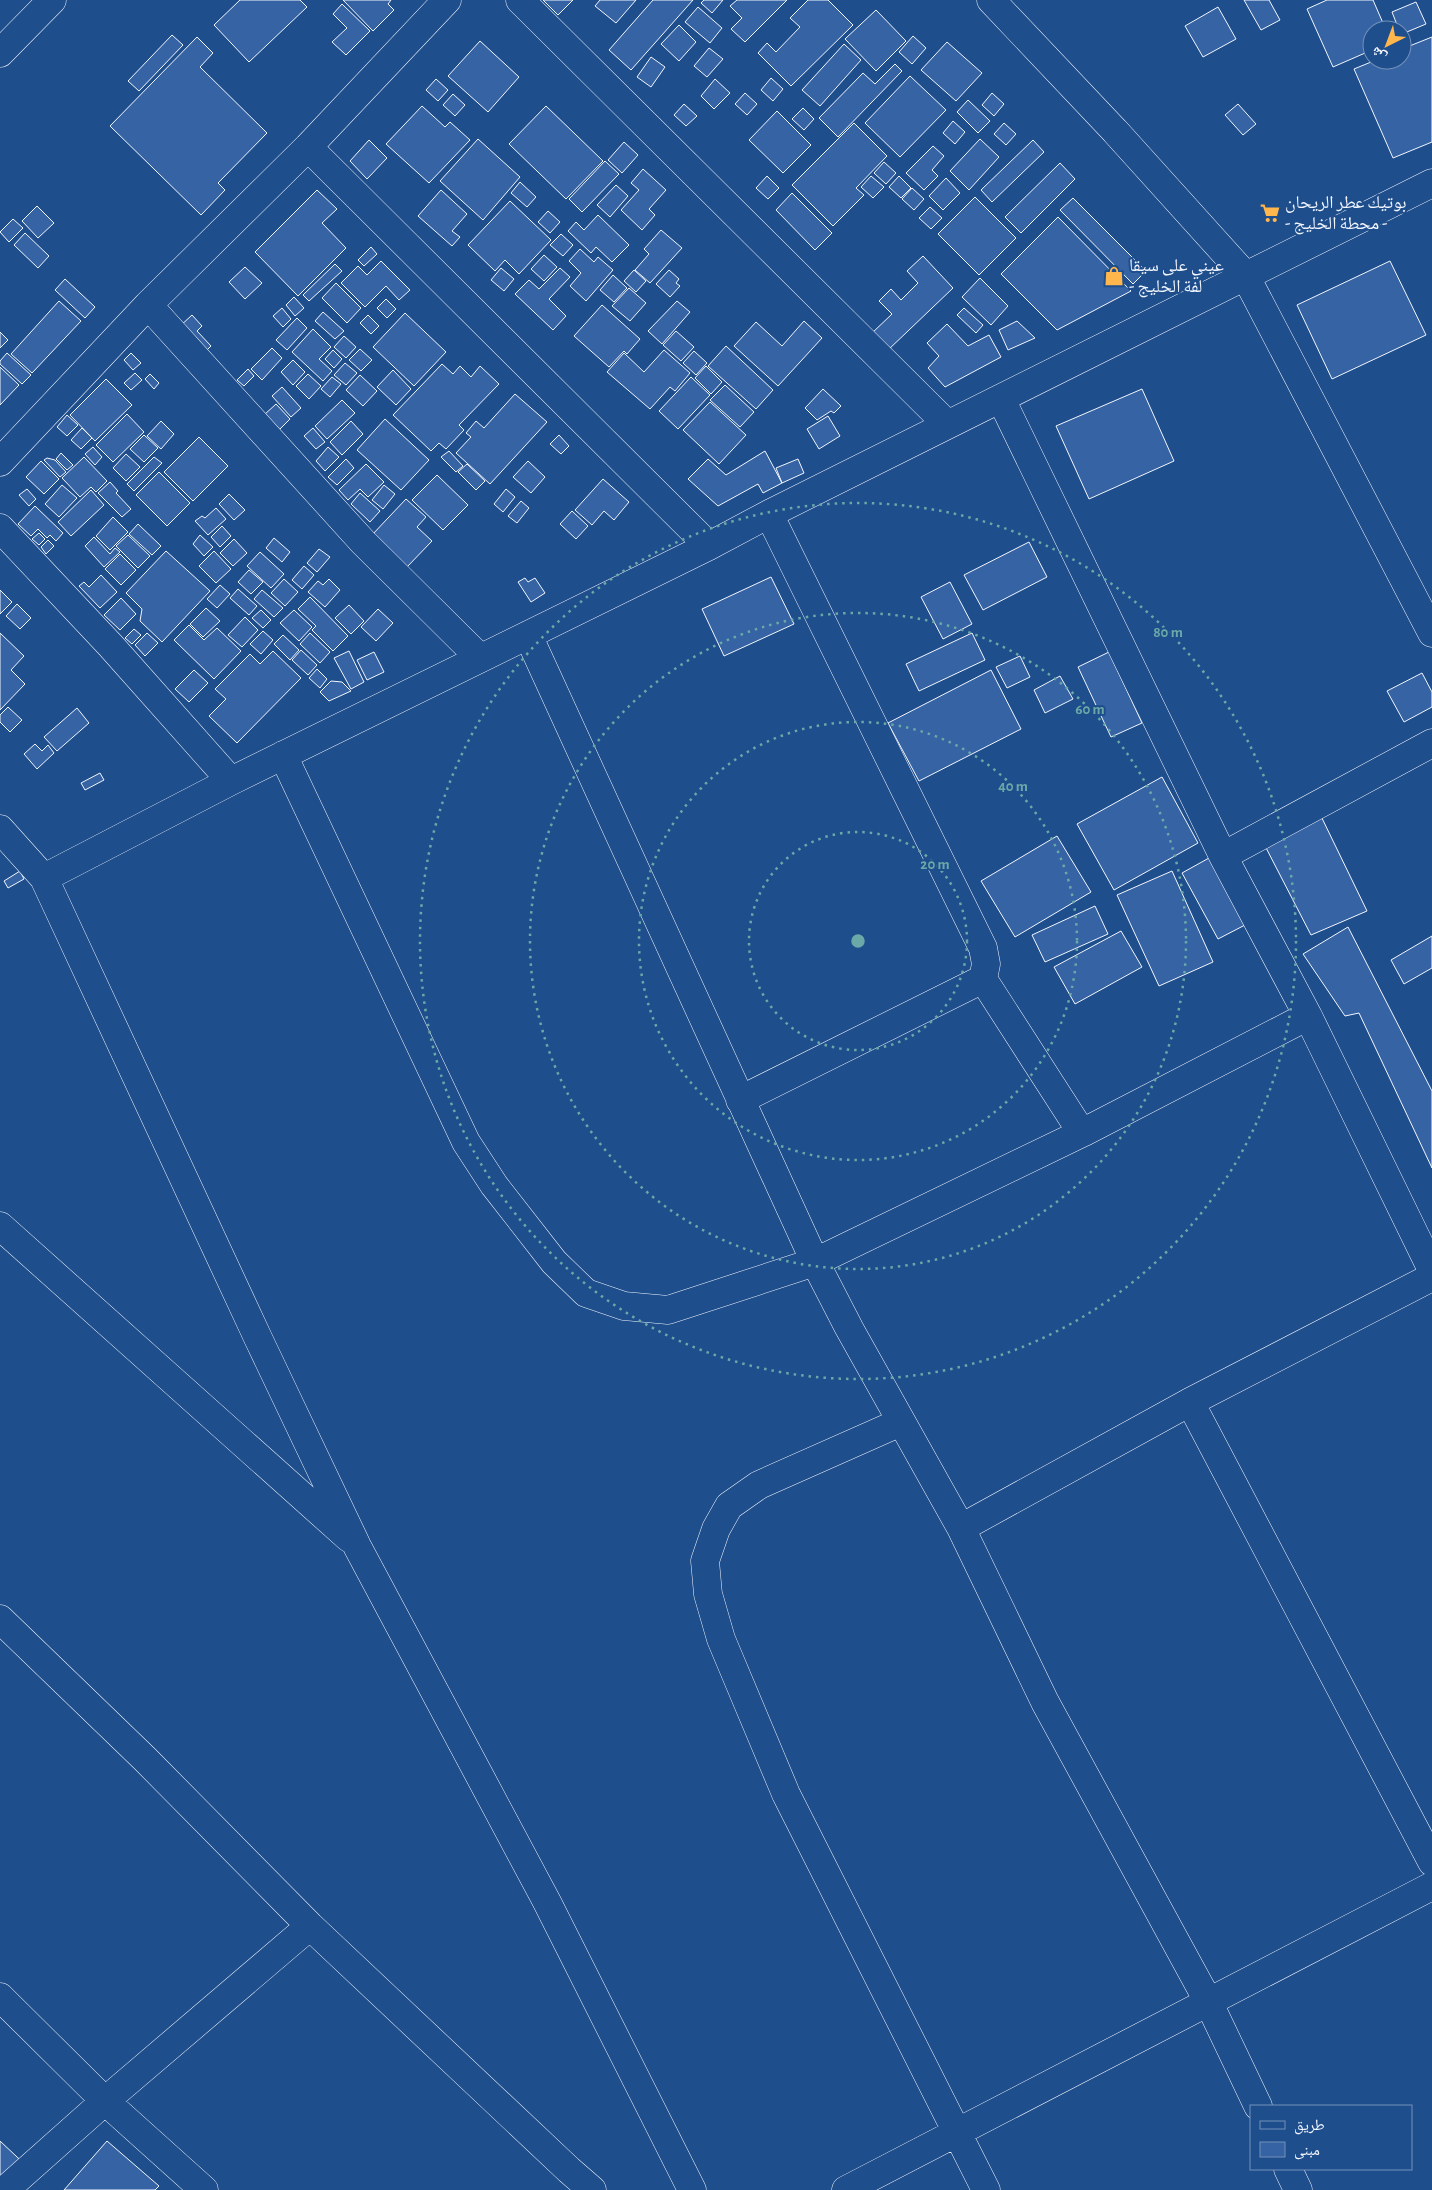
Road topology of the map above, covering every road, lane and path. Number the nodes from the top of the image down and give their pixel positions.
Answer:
1 (52, 0) edge
2 (447, 0) edge
3 (520, 0) edge
4 (991, 0) edge
5 (0, 53) edge
6 (308, 147) junction
7 (1432, 183) edge
8 (1245, 275) junction
9 (148, 305) junction
10 (1000, 399) junction
11 (947, 424) junction
12 (0, 462) edge
13 (769, 514) junction
14 (0, 528) edge
15 (709, 546) junction
16 (1432, 633) edge
17 (528, 635) junction
18 (480, 658) junction
19 (1432, 742) edge
20 (283, 755) junction
21 (231, 781) junction
22 (0, 829) edge
23 (1223, 856) junction
24 (44, 878) junction
25 (983, 979) junction
26 (1308, 1016) junction
27 (740, 1100) junction
28 (1082, 1133) junction
29 (1, 1229) edge
30 (815, 1262) junction
31 (1432, 1270) edge
32 (1432, 1277) edge
33 (1190, 1402) junction
34 (901, 1422) junction
35 (961, 1528) junction
36 (357, 1546) junction
37 (0, 1619) edge
38 (1432, 1862) edge
39 (1432, 1886) edge
40 (310, 1926) junction
41 (0, 1997) edge
42 (1208, 2001) junction
43 (105, 2101) junction
44 (1258, 2105) edge
45 (957, 2132) junction
46 (1288, 2170) edge
47 (5, 2190) edge
48 (204, 2190) edge
49 (592, 2190) edge
50 (692, 2190) edge
51 (846, 2190) edge
52 (986, 2190) edge
53 (1298, 2190) edge

1 - 5 main road
2 - 6 main road
3 - 11 main road
4 - 8 main road
6 - 9 main road
6 - 15 main road
7 - 8 main road
8 - 10 main road
8 - 16 main road
9 - 12 main road
9 - 18 main road
10 - 11 main road
10 - 23 main road
11 - 13 main road
13 - 15 main road
13 - 25 main road
14 - 21 main road
15 - 17 main road
17 - 18 main road
17 - 27 main road
18 - 20 main road
19 - 23 main road
20 - 21 main road
20 - 30 main road
21 - 24 main road
22 - 24 main road
23 - 26 main road
24 - 36 main road
25 - 27 main road
25 - 28 main road
26 - 28 main road
26 - 31 main road
27 - 30 main road
28 - 30 main road
29 - 36 main road
30 - 34 main road
32 - 33 main road
33 - 35 main road
33 - 38 main road
34 - 35 main road
34 - 45 main road
35 - 42 main road
36 - 50 main road
37 - 40 main road
39 - 42 main road
40 - 43 main road
40 - 49 main road
41 - 43 main road
42 - 44 main road
42 - 45 main road
43 - 47 main road
43 - 48 main road
45 - 51 main road
45 - 52 main road
46 - 53 main road

